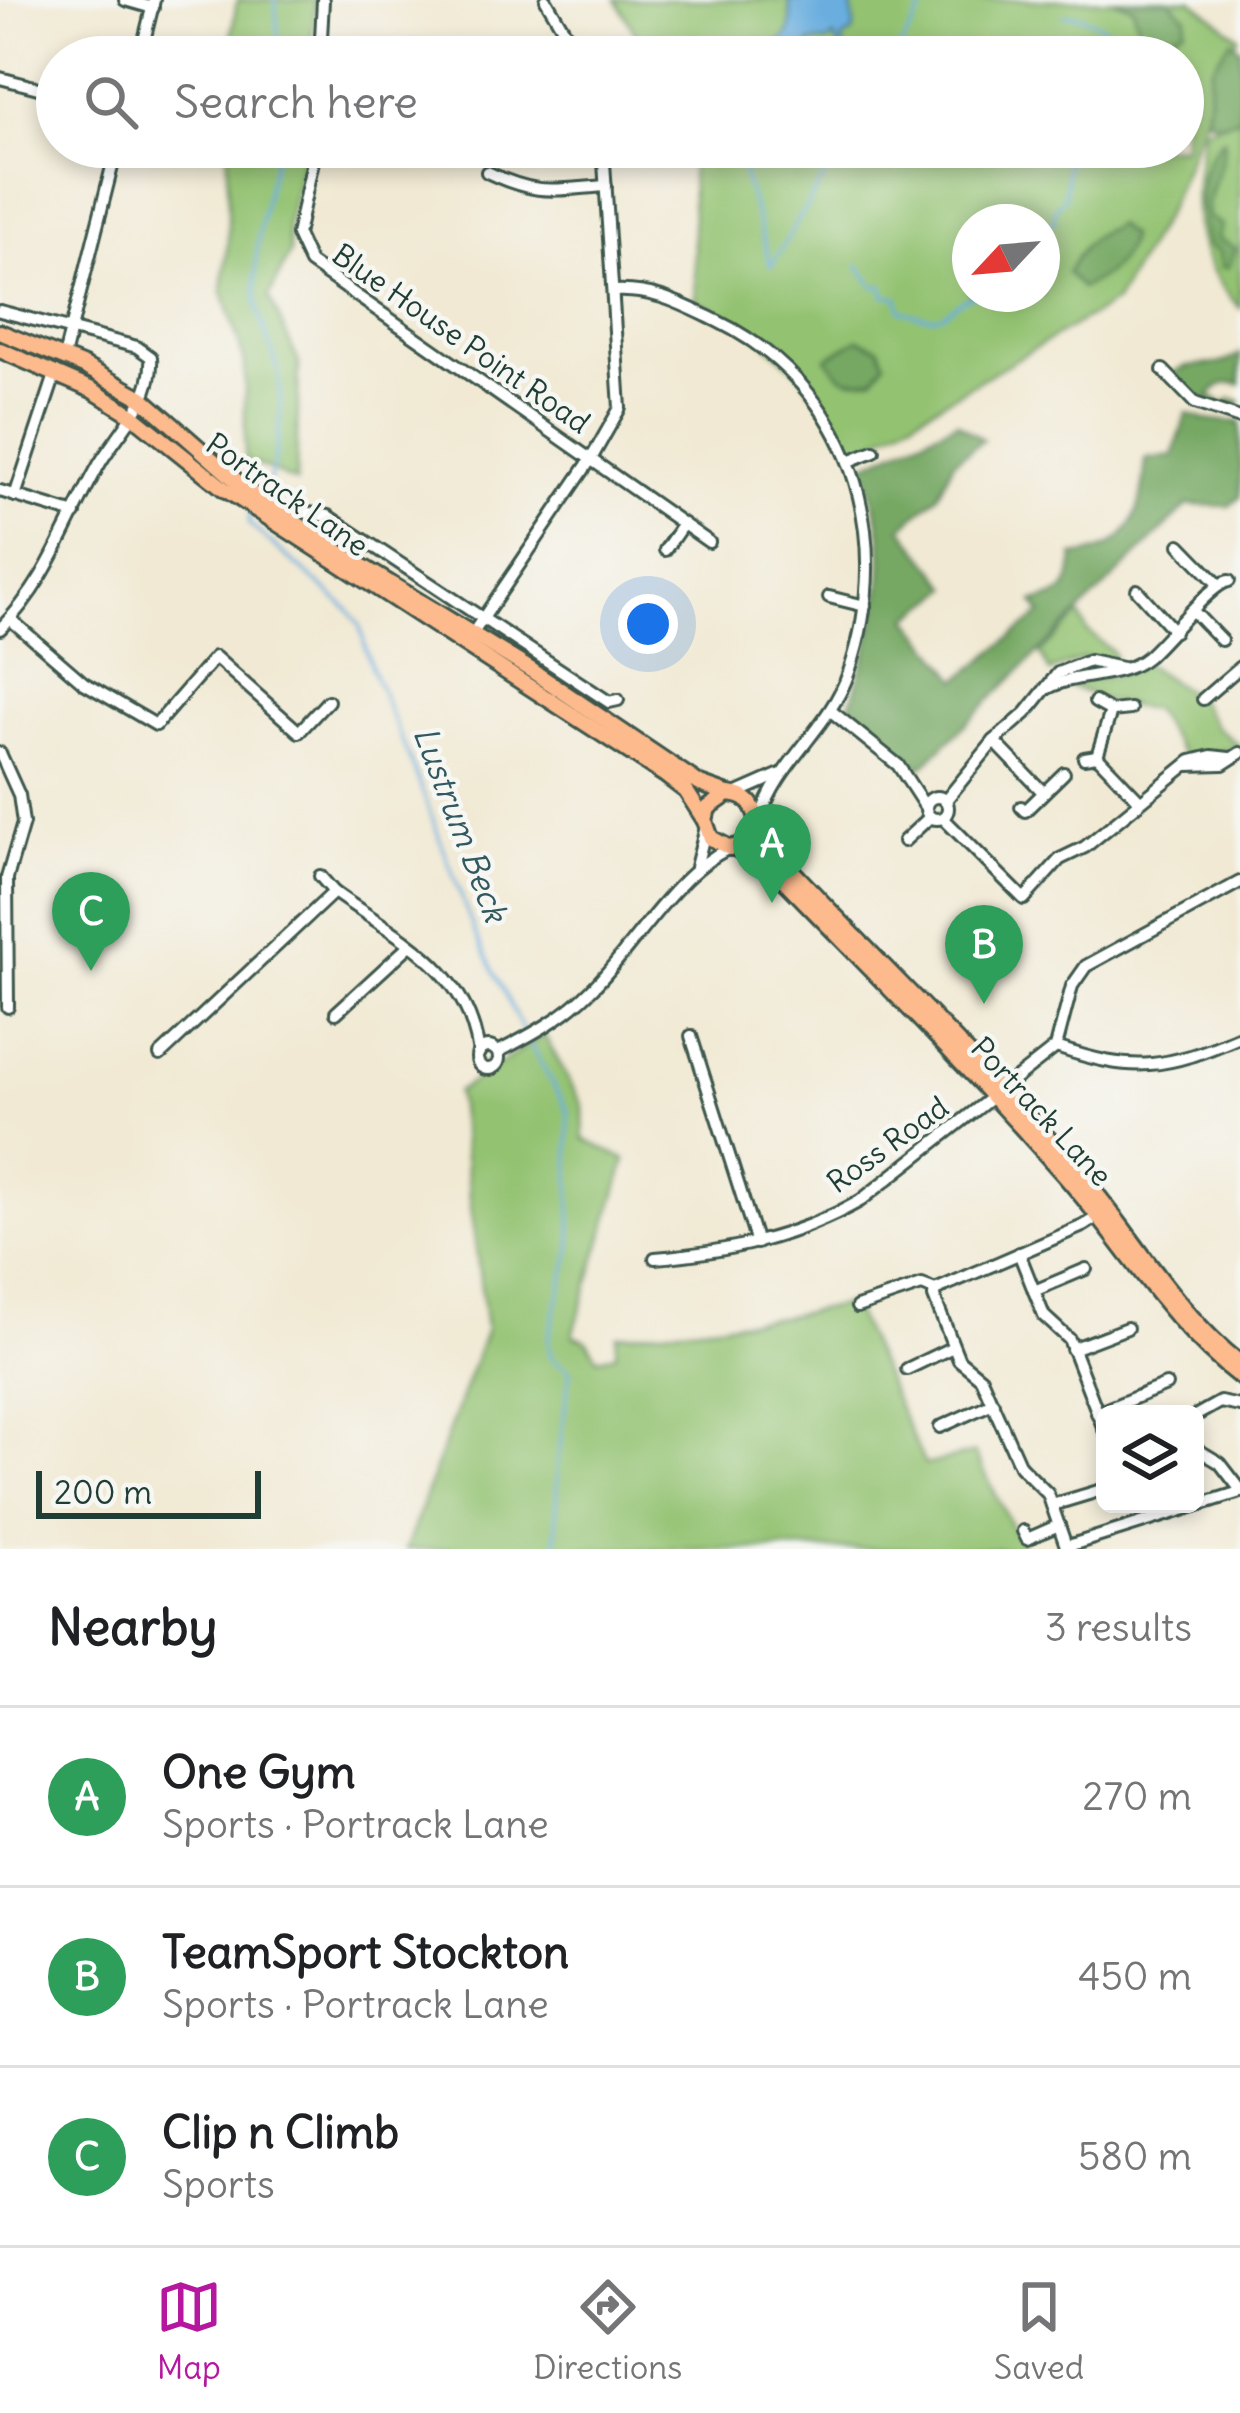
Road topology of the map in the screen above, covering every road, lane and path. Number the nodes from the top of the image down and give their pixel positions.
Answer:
1 (124, 0) edge
2 (322, 0) edge
3 (546, 0) edge
4 (153, 4) edge
5 (145, 36) edge
6 (321, 36) edge
7 (567, 36) edge
8 (0, 78) edge
9 (36, 87) edge
10 (111, 168) edge
11 (311, 168) edge
12 (508, 168) edge
13 (605, 168) edge
14 (487, 172) dead end
15 (503, 179) junction
16 (606, 186) junction
17 (614, 291) junction
18 (0, 311) edge
19 (69, 330) junction
20 (0, 332) edge
21 (0, 350) edge
22 (64, 357) junction
23 (1163, 370) dead end
24 (56, 372) junction
25 (142, 398) junction
26 (133, 415) junction
27 (1240, 418) edge
28 (874, 451) dead end
29 (591, 458) junction
30 (849, 461) junction
31 (0, 491) edge
32 (15, 496) junction
33 (245, 496) junction
34 (267, 508) junction
35 (75, 514) junction
36 (683, 524) junction
37 (710, 542) dead end
38 (1200, 544) dead end
39 (665, 550) dead end
40 (1240, 567) edge
41 (1229, 584) edge
42 (1158, 588) dead end
43 (829, 597) dead end
44 (865, 606) junction
45 (1194, 612) junction
46 (483, 618) junction
47 (10, 619) junction
48 (0, 629) edge
49 (1174, 631) junction
50 (472, 633) junction
51 (1222, 639) dead end
52 (1240, 667) edge
53 (1202, 699) dead end
54 (619, 700) dead end
55 (328, 701) dead end
56 (1094, 702) dead end
57 (1130, 709) dead end
58 (1111, 710) junction
59 (831, 711) junction
60 (994, 742) junction
61 (0, 753) edge
62 (1234, 756) edge
63 (781, 773) junction
64 (1064, 773) dead end
65 (914, 784) junction
66 (1042, 791) junction
67 (731, 794) junction
68 (940, 798) junction
69 (1139, 800) junction
70 (1021, 807) dead end
71 (933, 814) junction
72 (760, 821) junction
73 (706, 824) junction
74 (904, 841) dead end
75 (733, 848) junction
76 (695, 871) junction
77 (320, 876) dead end
78 (1240, 882) edge
79 (334, 892) junction
80 (409, 946) junction
81 (8, 1007) dead end
82 (336, 1013) dead end
83 (475, 1026) junction
84 (691, 1036) dead end
85 (1240, 1037) edge
86 (1056, 1047) junction
87 (495, 1050) junction
88 (479, 1053) junction
89 (160, 1054) dead end
90 (998, 1093) junction
91 (1099, 1216) junction
92 (757, 1243) junction
93 (1019, 1253) junction
94 (655, 1258) dead end
95 (1086, 1269) dead end
96 (935, 1290) junction
97 (1034, 1292) junction
98 (857, 1307) dead end
99 (1127, 1328) dead end
100 (953, 1347) junction
101 (1072, 1349) junction
102 (1240, 1363) edge
103 (907, 1369) dead end
104 (1240, 1377) edge
105 (1167, 1385) dead end
106 (993, 1402) junction
107 (1237, 1404) edge
108 (1117, 1405) edge
109 (1096, 1410) edge
110 (1204, 1411) edge
111 (940, 1427) dead end
112 (1204, 1453) edge
113 (1240, 1490) edge
114 (1096, 1492) edge
115 (1052, 1505) junction
116 (1059, 1525) junction
117 (1023, 1531) dead end
118 (1067, 1548) edge

1 - 4 street
2 - 6 street
3 - 7 street
4 - 5 street
8 - 9 street
10 - 19 street
11 - 29 street, Blue House Point Road
12 - 15 street
13 - 16 street
14 - 15 street
15 - 16 street
16 - 17 street
17 - 29 street
17 - 30 street
18 - 19 street
19 - 22 street
19 - 25 street
20 - 22 main road, Portrack Lane
21 - 24 main road, Portrack Lane
22 - 25 main road, Portrack Lane
23 - 27 street
24 - 26 main road, Portrack Lane
24 - 32 street
25 - 26 street
25 - 33 main road, Portrack Lane
26 - 33 main road, Portrack Lane
26 - 35 street
28 - 30 street
29 - 36 street, Blue House Point Road
29 - 46 street
30 - 44 street
31 - 32 street
32 - 35 street
33 - 34 main road, Portrack Lane
34 - 46 street, Portrack Lane
34 - 50 main road, Portrack Lane
34 - 73 main road, Portrack Lane
35 - 47 street
36 - 37 street, Blue House Point Road
36 - 39 street
38 - 41 street
40 - 41 street
41 - 45 street
42 - 49 street
43 - 44 street
44 - 59 street
45 - 49 street
45 - 51 street
46 - 50 street
46 - 54 street, Portrack Lane
47 - 48 street
47 - 55 street
49 - 60 street
50 - 67 main road, Portrack Lane
52 - 53 street
56 - 58 street
57 - 58 street
58 - 69 street
59 - 63 street
59 - 65 street
60 - 66 street
60 - 68 street
61 - 81 street
62 - 69 street
63 - 67 street
63 - 72 street
64 - 66 street
65 - 68 street
65 - 71 street
66 - 70 street
67 - 72 main road, Portrack Lane
67 - 73 main road
68 - 71 street
68 - 71 street
69 - 71 street
71 - 74 street
72 - 75 main road
72 - 90 main road, Portrack Lane
73 - 75 main road, Portrack Lane
73 - 76 street
75 - 76 street
75 - 90 main road, Portrack Lane
76 - 87 street
77 - 79 street
78 - 86 street
79 - 80 street
79 - 89 street
80 - 82 street
80 - 83 street
83 - 87 street
83 - 88 street
84 - 92 street
85 - 86 street
86 - 90 street, Ross Road
87 - 88 street
87 - 88 street
90 - 91 main road, Portrack Lane
90 - 92 street, Ross Road
90 - 102 main road, Portrack Lane
91 - 93 street
91 - 104 main road, Portrack Lane
92 - 94 street, Ross Road
93 - 96 street
93 - 97 street
95 - 97 street
96 - 98 street
96 - 100 street
97 - 101 street
99 - 101 street
100 - 103 street
100 - 106 street
101 - 109 street
105 - 108 street
106 - 111 street
106 - 115 street
107 - 110 street
112 - 113 street
113 - 118 street
114 - 115 street
115 - 116 street
116 - 117 street
116 - 118 street

